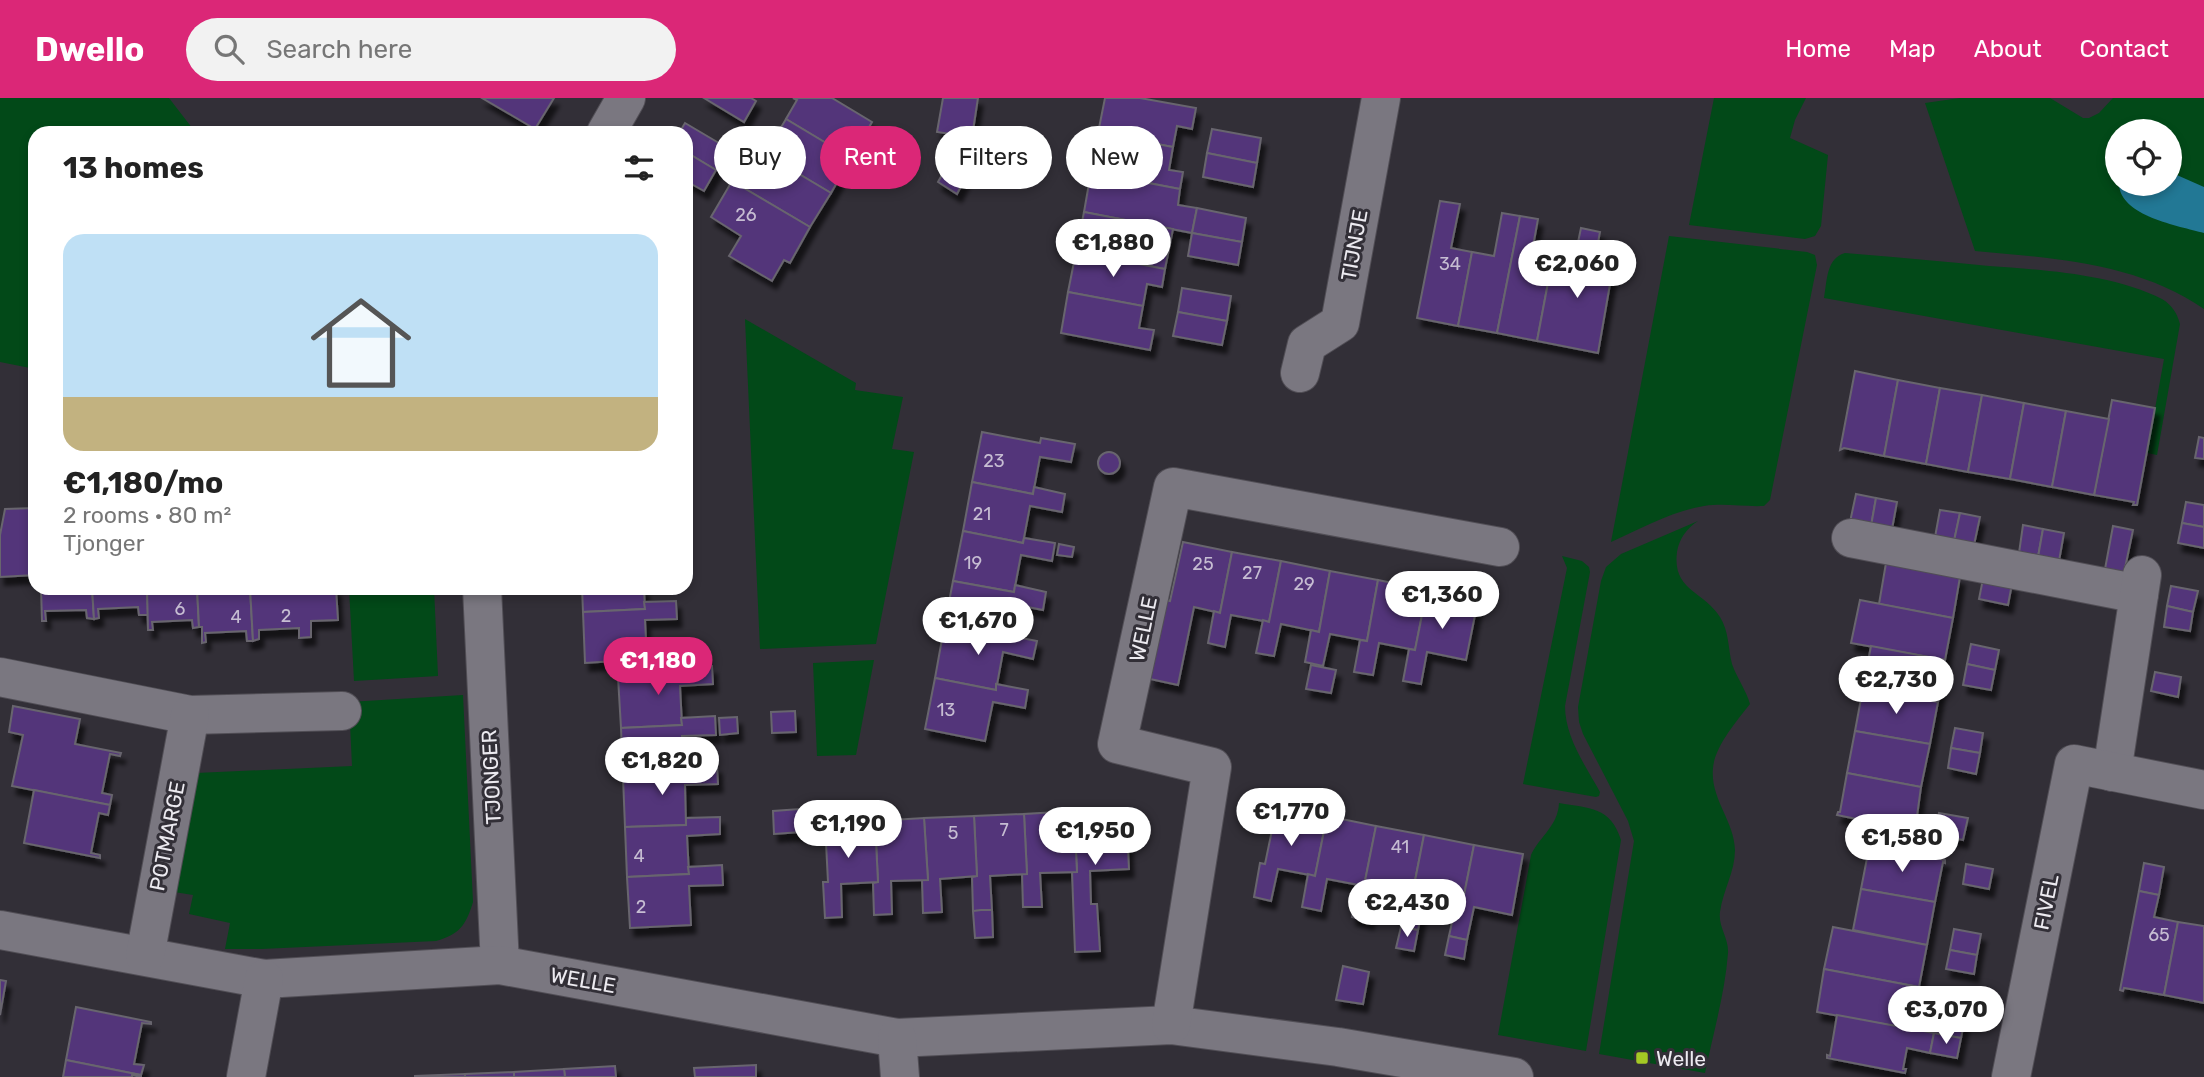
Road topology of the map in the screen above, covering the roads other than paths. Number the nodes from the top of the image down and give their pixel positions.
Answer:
1 (626, 98) edge
2 (1381, 98) edge
3 (610, 126) edge
4 (1300, 373) dead end
5 (1851, 538) dead end
6 (1500, 547) dead end
7 (482, 595) edge
8 (0, 677) edge
9 (342, 711) dead end
10 (190, 715) junction
11 (2112, 772) junction
12 (2204, 790) edge
13 (0, 930) edge
14 (145, 956) junction
15 (500, 965) junction
16 (264, 979) junction
17 (1171, 1026) junction
18 (897, 1038) junction
19 (1335, 1062) edge
20 (246, 1077) edge
21 (900, 1077) edge
22 (1514, 1077) edge
23 (2011, 1077) edge

1 - 3 street
2 - 4 street, TIJNJE
5 - 11 street
6 - 17 street, WELLE
7 - 15 street, TJONGER
8 - 10 street
9 - 10 street
10 - 14 street, POTMARGE
11 - 12 street, FIVEL
11 - 23 street, FIVEL
13 - 14 street
14 - 16 street
15 - 16 street, WELLE
15 - 18 street, WELLE
16 - 20 street
17 - 18 street, WELLE
17 - 19 street, WELLE
18 - 21 street
19 - 22 street

